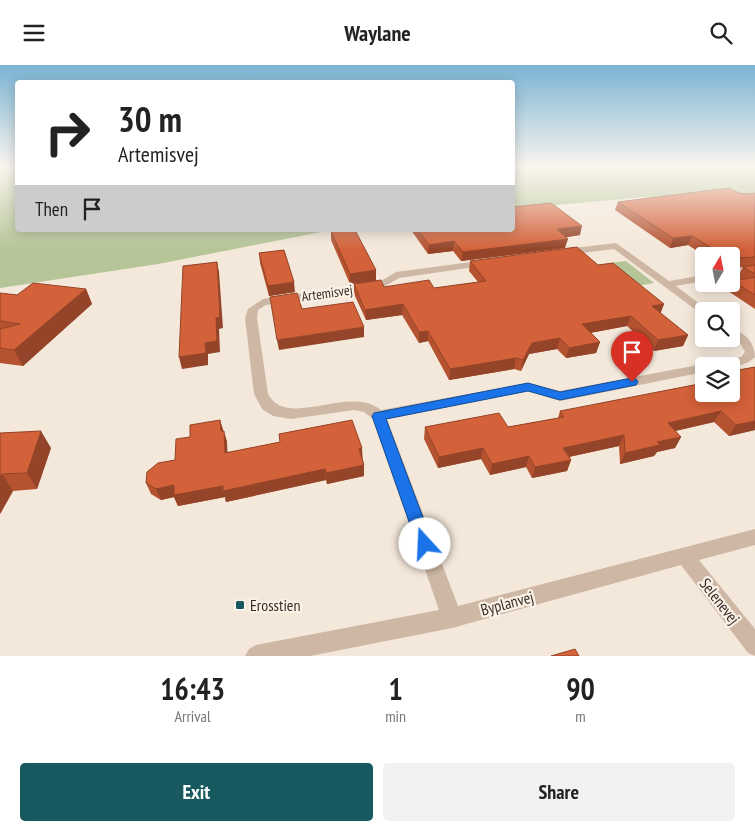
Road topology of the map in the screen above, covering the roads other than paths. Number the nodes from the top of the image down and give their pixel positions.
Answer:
1 (628, 242) dead end
2 (616, 246) junction
3 (549, 255) edge
4 (501, 261) edge
5 (755, 270) edge
6 (740, 272) edge
7 (695, 279) edge
8 (667, 284) junction
9 (695, 304) edge
10 (740, 338) edge
11 (740, 361) edge
12 (695, 370) edge
13 (379, 416) junction
14 (755, 537) edge
15 (685, 556) junction
16 (452, 618) junction
17 (755, 646) edge
18 (256, 656) edge

1 - 2 street
2 - 3 street
2 - 8 street
4 - 13 street, Artemisvej
5 - 6 street
7 - 8 street
8 - 9 street
10 - 11 street
12 - 13 street
13 - 16 street
14 - 15 street, Byplanvej
15 - 16 street, Byplanvej
15 - 17 street, Selenevej
16 - 18 street, Byplanvej

